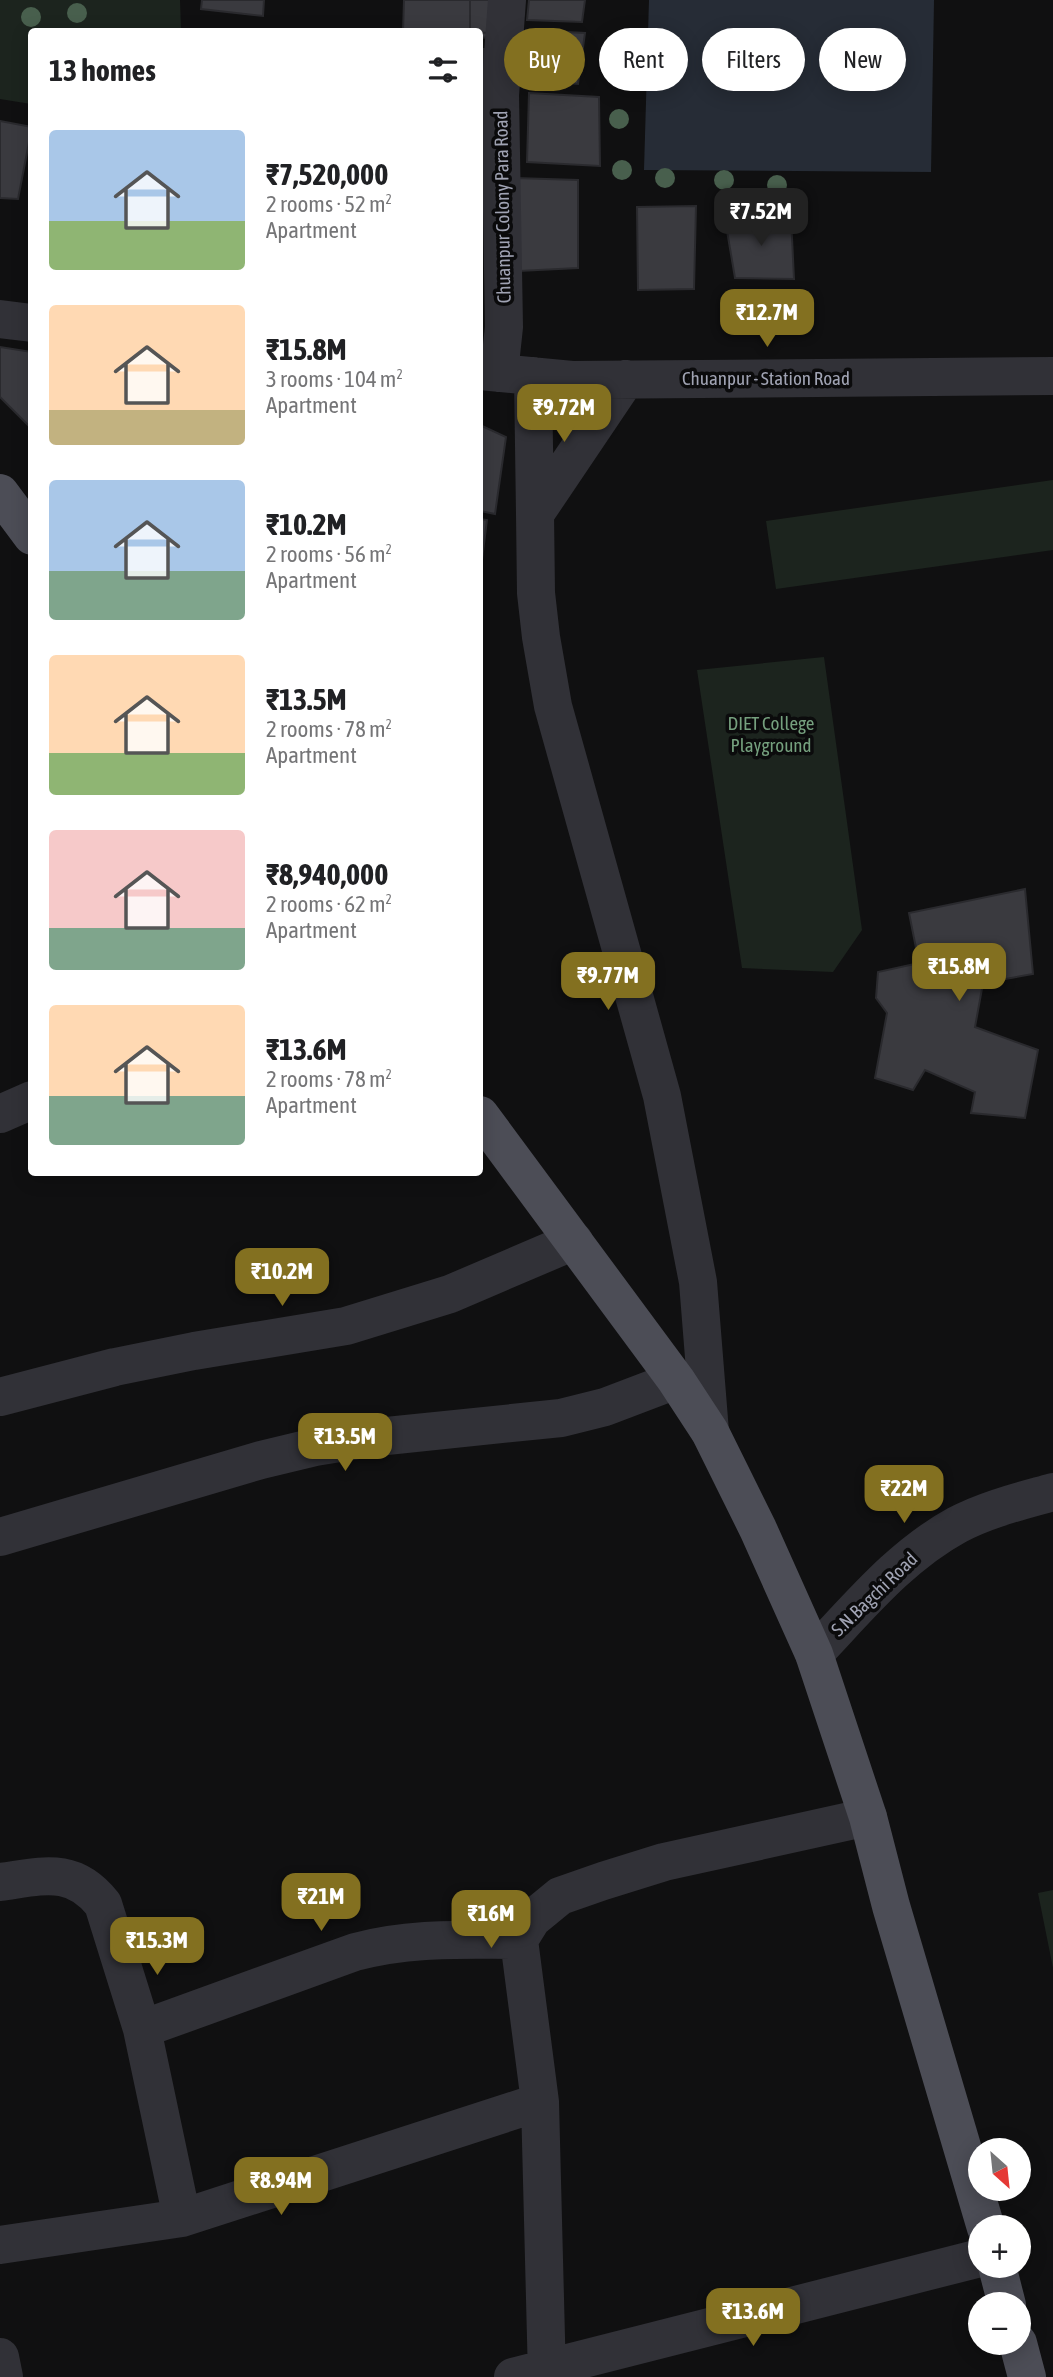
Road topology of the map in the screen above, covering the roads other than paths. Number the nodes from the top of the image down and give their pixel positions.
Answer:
1 (507, 0) edge
2 (0, 319) edge
3 (28, 322) edge
4 (504, 373) edge
5 (1053, 376) edge
6 (626, 379) junction
7 (0, 493) edge
8 (535, 513) junction
9 (28, 531) edge
10 (28, 1102) edge
11 (0, 1114) edge
12 (483, 1119) edge
13 (574, 1241) junction
14 (676, 1380) junction
15 (0, 1396) edge
16 (710, 1432) junction
17 (1053, 1492) edge
18 (0, 1537) edge
19 (814, 1654) junction
20 (868, 1817) junction
21 (0, 1882) edge
22 (519, 1940) junction
23 (142, 2029) junction
24 (540, 2102) junction
25 (982, 2215) edge
26 (182, 2218) junction
27 (0, 2245) edge
28 (968, 2262) edge
29 (1021, 2355) edge
30 (0, 2357) edge
31 (536, 2375) edge
32 (4, 2377) edge
33 (1027, 2377) edge

1 - 4 street, Chuanpur Colony Para Road
2 - 3 street
4 - 6 street, Chuanpur - Station Road
4 - 8 street, Chuanpur Colony Para Road
5 - 6 street, Chuanpur - Station Road
6 - 8 street
7 - 9 main road
8 - 16 street, Chuanpur Colony Para Road
10 - 11 street
12 - 13 main road
13 - 14 main road
13 - 15 street
14 - 16 main road
14 - 18 street
16 - 19 main road
17 - 19 street, S.N.Bagchi Road
19 - 20 main road
20 - 22 street
20 - 25 main road
21 - 23 street
22 - 23 street
22 - 24 street
23 - 26 street
24 - 26 street
24 - 31 street
26 - 27 street
28 - 31 street
29 - 33 main road
30 - 32 street

